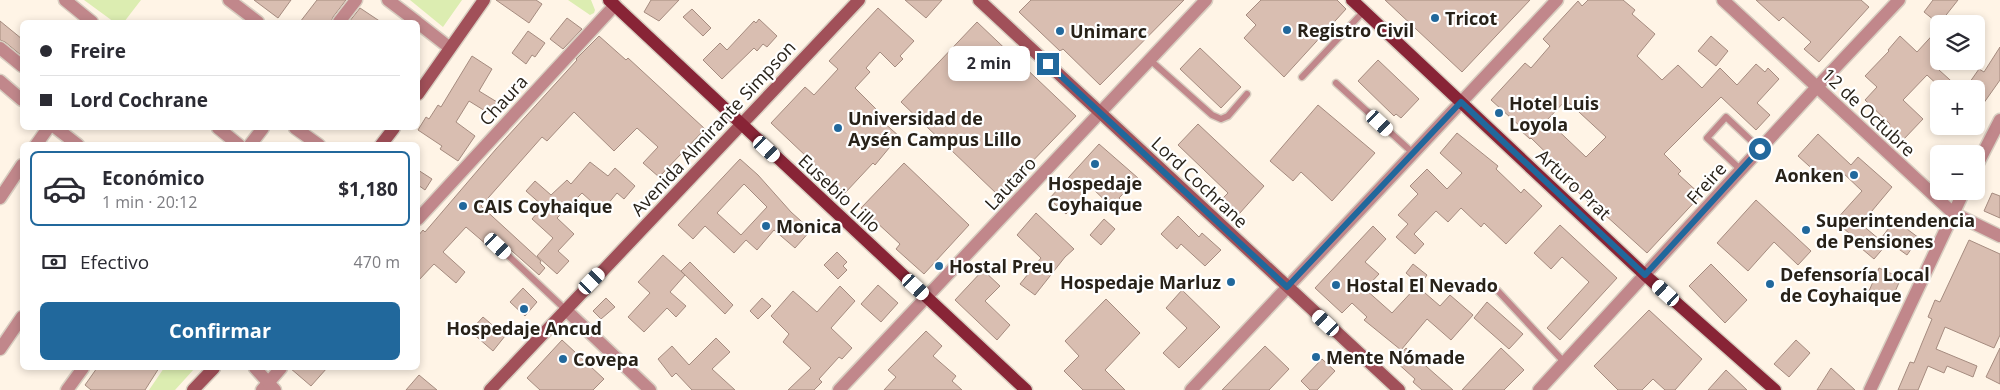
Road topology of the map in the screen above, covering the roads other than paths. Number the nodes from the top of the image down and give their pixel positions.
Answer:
1 (65, 0) edge
2 (229, 0) edge
3 (356, 0) edge
4 (388, 0) edge
5 (484, 0) edge
6 (859, 0) edge
7 (979, 0) edge
8 (1206, 0) edge
9 (1352, 0) edge
10 (1557, 0) edge
11 (1723, 0) edge
12 (1899, 0) edge
13 (612, 3) edge
14 (1364, 11) junction
15 (84, 20) edge
16 (255, 20) edge
17 (341, 20) edge
18 (413, 20) edge
19 (420, 25) edge
20 (0, 48) edge
21 (450, 48) junction
22 (1150, 60) junction
23 (20, 64) edge
24 (1302, 77) dead end
25 (0, 82) edge
26 (1336, 83) dead end
27 (1816, 88) junction
28 (420, 91) edge
29 (1247, 94) dead end
30 (20, 95) edge
31 (1461, 102) junction
32 (1100, 114) junction
33 (2000, 120) edge
34 (741, 125) junction
35 (47, 130) edge
36 (59, 130) edge
37 (220, 130) edge
38 (261, 130) edge
39 (298, 130) edge
40 (392, 130) edge
41 (38, 142) edge
42 (74, 142) edge
43 (235, 142) edge
44 (252, 142) edge
45 (315, 142) edge
46 (383, 142) edge
47 (1760, 149) junction
48 (1985, 149) edge
49 (1413, 153) junction
50 (20, 168) edge
51 (1741, 170) junction
52 (0, 198) edge
53 (1960, 200) edge
54 (1953, 213) junction
55 (420, 217) edge
56 (2000, 236) edge
57 (498, 246) dead end
58 (1645, 275) junction
59 (1287, 287) junction
60 (1497, 290) dead end
61 (926, 297) junction
62 (566, 310) junction
63 (20, 320) edge
64 (0, 349) edge
65 (1564, 363) junction
66 (82, 370) edge
67 (212, 370) edge
68 (256, 370) edge
69 (268, 370) edge
70 (279, 370) edge
71 (268, 388) edge
72 (67, 390) edge
73 (193, 390) edge
74 (490, 390) edge
75 (650, 390) edge
76 (839, 390) edge
77 (1026, 390) edge
78 (1190, 390) edge
79 (1399, 390) edge
80 (1539, 390) edge
81 (1775, 390) edge
82 (1870, 390) edge

1 - 15 street
2 - 16 street
3 - 17 street
4 - 18 street
5 - 21 main road
6 - 34 main road, Avenida Almirante Simpson
7 - 32 main road, Lord Cochrane
8 - 22 street, Lautaro
9 - 14 main road, Arturo Prat
10 - 31 street
11 - 27 street, 12 de Octubre
12 - 27 street, Freire
13 - 34 main road, Eusebio Lillo
13 - 55 street, Chaura
14 - 24 lane
14 - 31 main road, Arturo Prat
19 - 21 street
20 - 23 street
21 - 28 main road
22 - 29 lane
22 - 32 street, Lautaro
25 - 30 street
26 - 49 lane
27 - 47 street, Freire
27 - 54 street, 12 de Octubre
31 - 49 street
31 - 58 main road, Arturo Prat
32 - 59 main road, Lord Cochrane
32 - 61 street, Lautaro
33 - 48 street
34 - 61 main road, Eusebio Lillo
34 - 62 main road, Avenida Almirante Simpson
35 - 41 street
36 - 42 street
37 - 43 street
38 - 44 street
39 - 45 street
40 - 46 main road
47 - 51 street, Freire
47 - 51 lane
49 - 59 street
50 - 52 street
51 - 58 street, Freire
53 - 54 street
54 - 56 street, 12 de Octubre
54 - 82 street
57 - 62 lane
58 - 65 street, Freire
58 - 81 main road, Arturo Prat
59 - 78 street
59 - 79 main road, Lord Cochrane
60 - 65 lane
61 - 76 street, Lautaro
61 - 77 main road, Eusebio Lillo
62 - 74 main road, Avenida Almirante Simpson
62 - 75 street
63 - 64 street
65 - 80 street, Freire
66 - 72 street
67 - 73 main road
68 - 71 street
69 - 71 street
70 - 71 street

